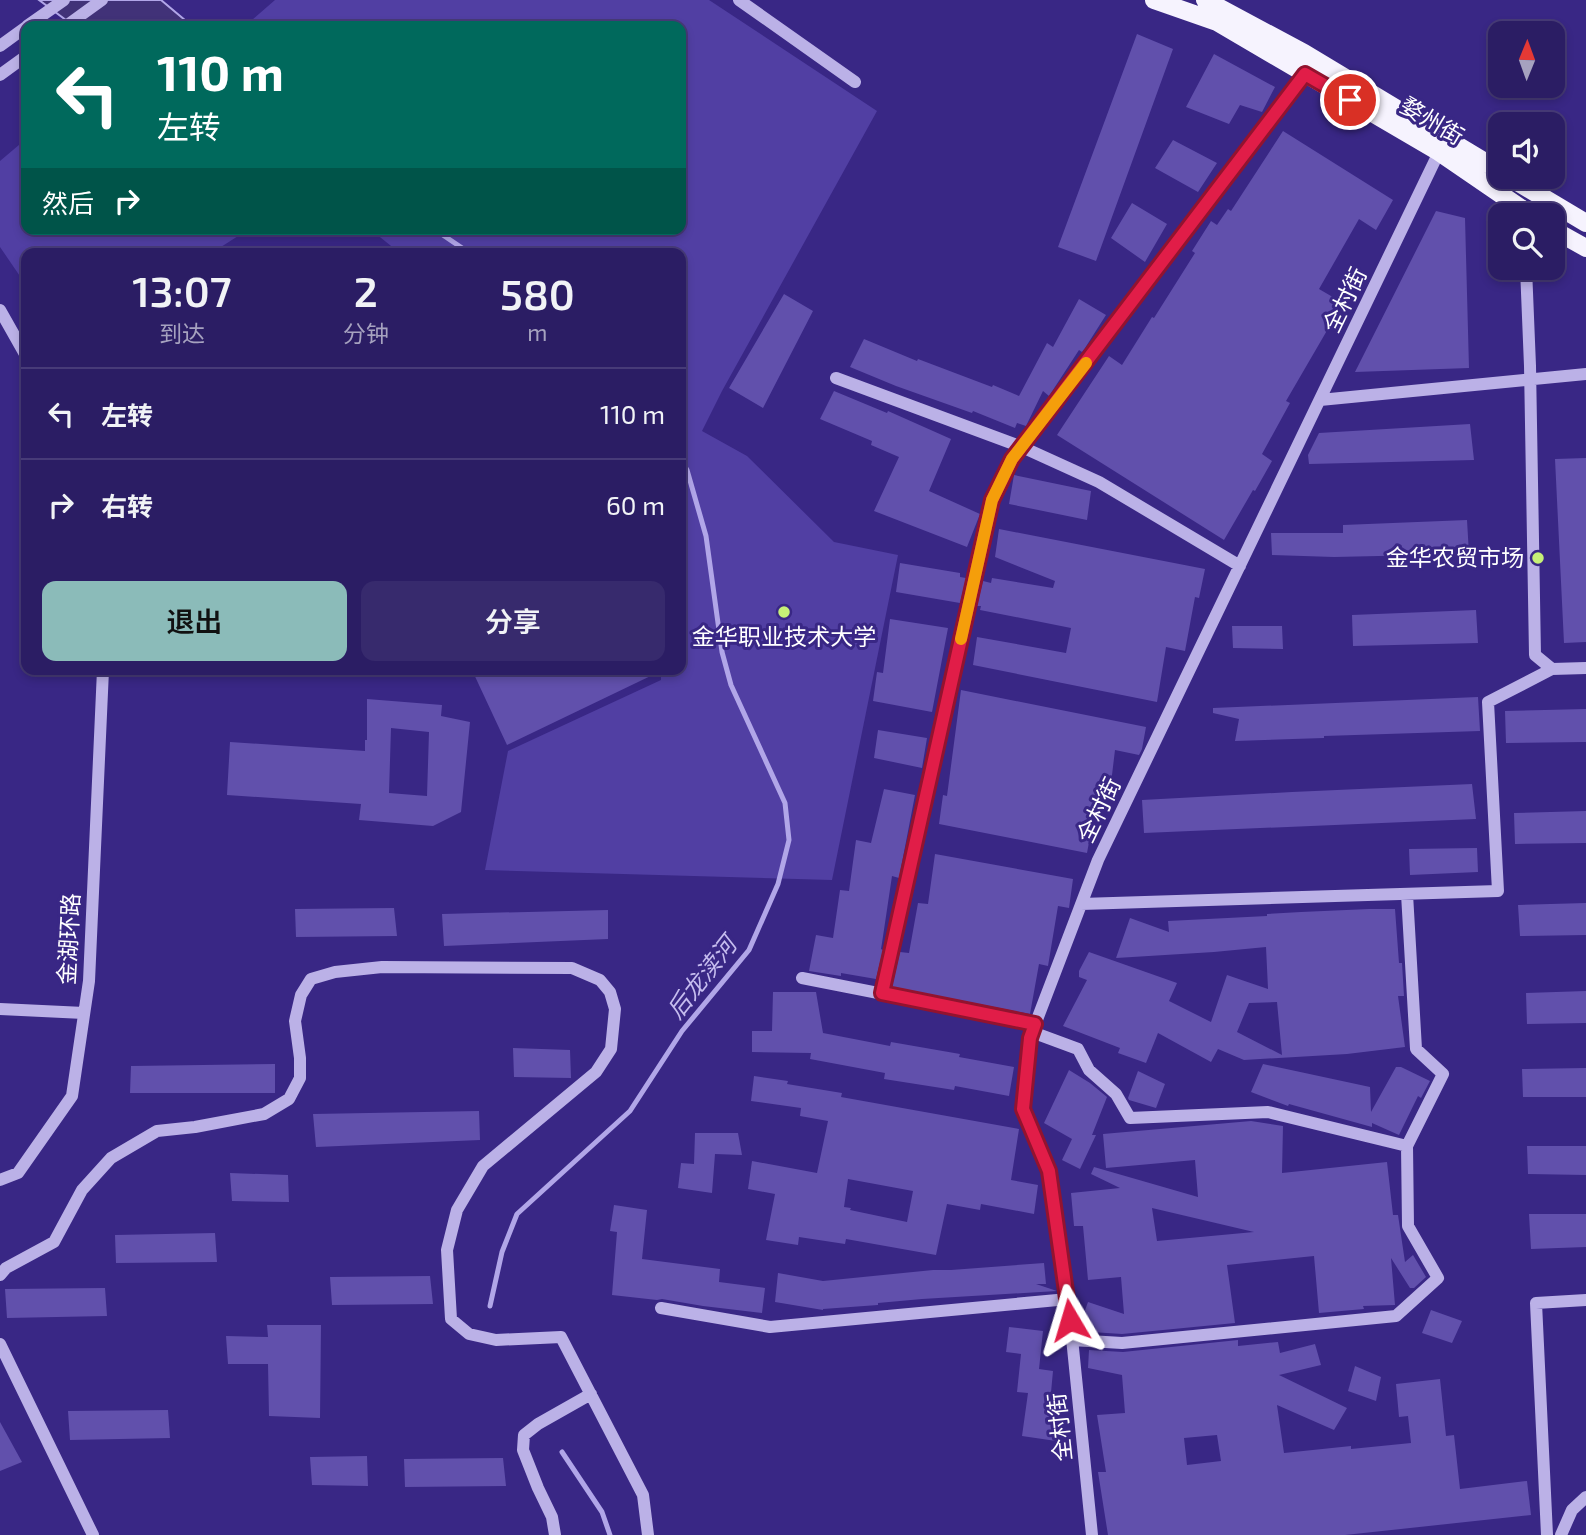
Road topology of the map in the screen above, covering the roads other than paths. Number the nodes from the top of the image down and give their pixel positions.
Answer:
1 (64, 0) edge
2 (102, 0) edge
3 (740, 0) edge
4 (1154, 0) edge
5 (1205, 0) edge
6 (35, 21) edge
7 (73, 21) edge
8 (21, 31) edge
9 (0, 46) edge
10 (21, 60) edge
11 (1305, 74) junction
12 (0, 75) edge
13 (855, 82) dead end
14 (1439, 152) junction
15 (1488, 164) edge
16 (1529, 189) edge
17 (1513, 203) edge
18 (1586, 223) edge
19 (1565, 236) edge
20 (1586, 248) edge
21 (1526, 280) edge
22 (0, 310) edge
23 (21, 347) edge
24 (1586, 374) edge
25 (836, 379) dead end
26 (1530, 379) junction
27 (1320, 400) junction
28 (1022, 447) junction
29 (1240, 566) junction
30 (1586, 668) edge
31 (1552, 669) junction
32 (103, 675) edge
33 (1407, 894) junction
34 (1081, 904) junction
35 (802, 978) dead end
36 (882, 993) junction
37 (0, 1009) edge
38 (85, 1013) junction
39 (1034, 1028) junction
40 (1407, 1146) junction
41 (0, 1180) edge
42 (0, 1275) edge
43 (1068, 1299) junction
44 (1586, 1300) edge
45 (661, 1308) dead end
46 (1072, 1340) junction
47 (0, 1344) edge
48 (591, 1394) junction
49 (1586, 1497) edge
50 (93, 1535) edge
51 (555, 1535) edge
52 (648, 1535) edge
53 (1091, 1535) edge
54 (1547, 1535) edge
55 (1561, 1535) edge

1 - 6 street
2 - 7 street
3 - 13 street
4 - 11 main road, 婺州街
5 - 15 main road, 婺州街
8 - 9 street
10 - 12 street
11 - 14 main road, 婺州街
11 - 28 street
14 - 17 main road, 婺州街
14 - 27 street, 全村街
16 - 18 main road
19 - 20 main road
21 - 26 street
22 - 23 street
24 - 26 street
25 - 28 street
26 - 27 street
26 - 31 street
27 - 29 street, 全村街
28 - 29 street
28 - 36 street
29 - 34 street, 全村街
30 - 31 street
31 - 33 street
32 - 38 street, 金湖环路
33 - 34 street
33 - 40 street
34 - 39 street, 全村街
35 - 36 street
36 - 39 street
37 - 38 street
38 - 41 street, 金湖环路
39 - 40 street
39 - 43 street, 全村街
40 - 46 street
42 - 48 street
43 - 45 street
43 - 46 street, 全村街
44 - 54 street
46 - 53 street, 全村街
47 - 50 street
48 - 51 street
48 - 52 street
49 - 55 street

